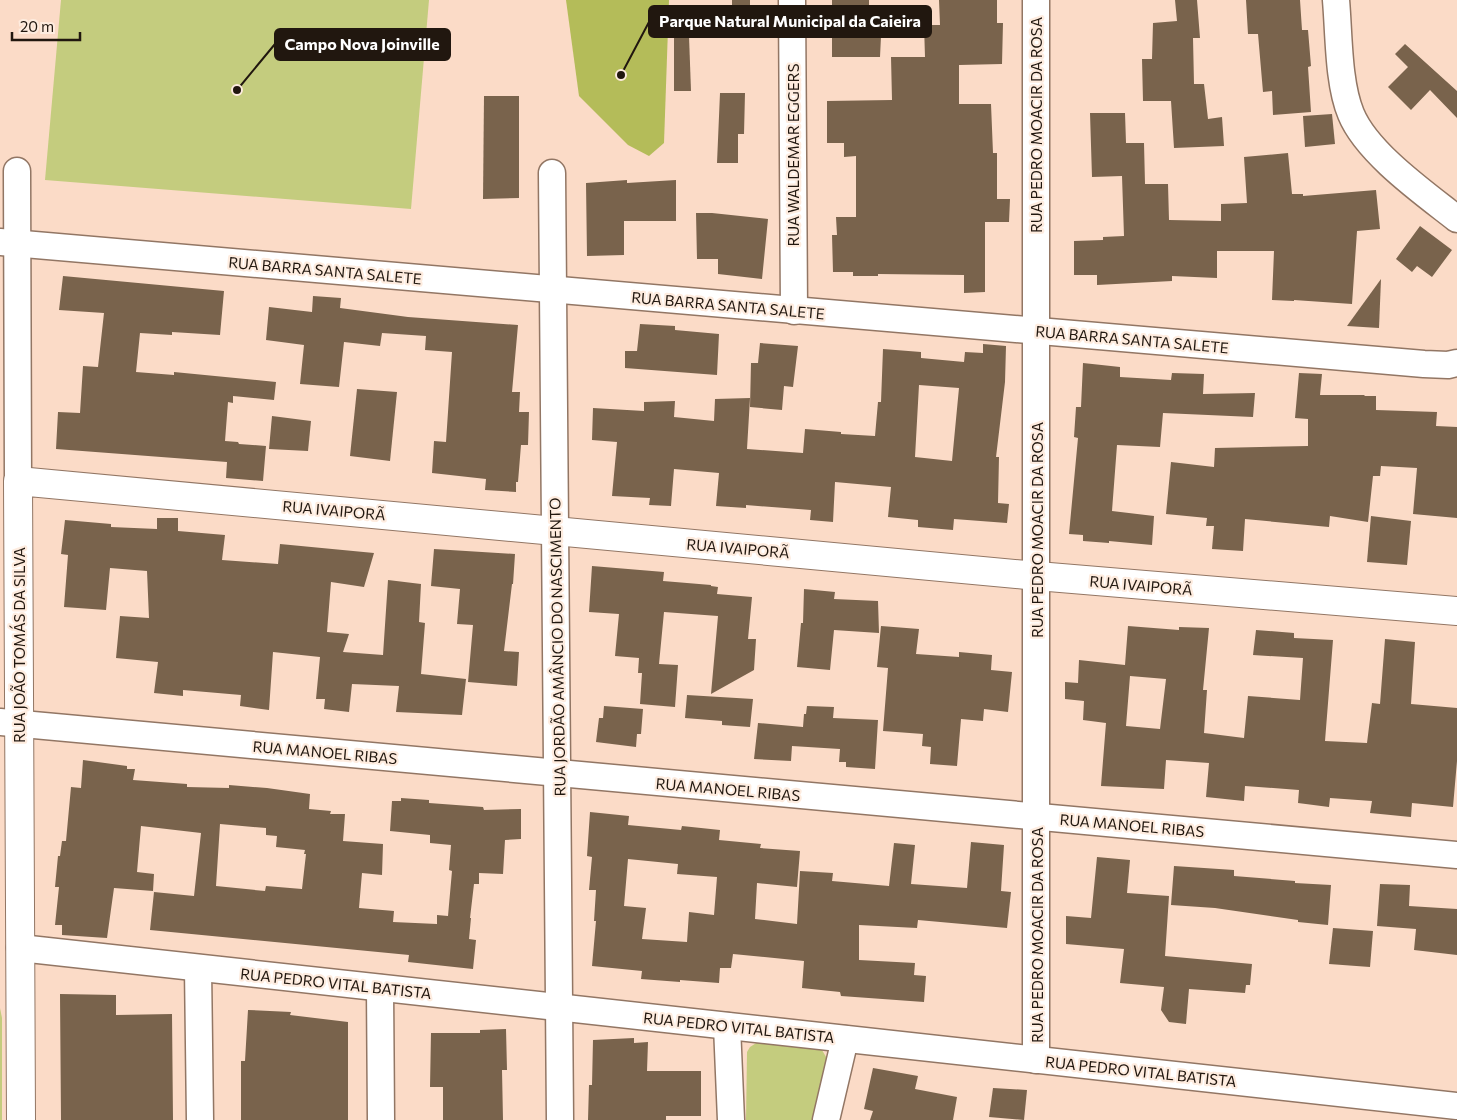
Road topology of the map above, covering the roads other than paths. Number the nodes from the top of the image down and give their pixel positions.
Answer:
1 (792, 0) edge
2 (1036, 0) edge
3 (1336, 0) edge
4 (17, 171) dead end
5 (552, 173) dead end
6 (1457, 219) edge
7 (9, 243) edge
8 (553, 290) junction
9 (794, 311) junction
10 (1036, 331) junction
11 (1457, 363) edge
12 (18, 481) junction
13 (556, 531) junction
14 (1036, 576) junction
15 (1457, 611) edge
16 (10, 723) edge
17 (558, 773) junction
18 (1037, 817) junction
19 (20, 852) junction
20 (1457, 855) edge
21 (0, 889) edge
22 (10, 948) edge
23 (198, 968) junction
24 (0, 977) edge
25 (380, 988) junction
26 (20, 1006) junction
27 (559, 1008) junction
28 (727, 1026) junction
29 (845, 1038) junction
30 (1036, 1060) junction
31 (1457, 1106) edge
32 (21, 1120) edge
33 (200, 1120) edge
34 (381, 1120) edge
35 (560, 1120) edge
36 (731, 1120) edge
37 (826, 1120) edge

1 - 9 street, RUA WALDEMAR EGGERS
2 - 10 street, RUA PEDRO MOACIR DA ROSA
3 - 6 street
4 - 7 street, RUA JOÃO TOMÁS DA SILVA
5 - 8 street, RUA JORDÃO AMÂNCIO DO NASCIMENTO
7 - 8 street, RUA BARRA SANTA SALETE
7 - 12 street, RUA JOÃO TOMÁS DA SILVA
8 - 9 street, RUA BARRA SANTA SALETE
8 - 13 street, RUA JORDÃO AMÂNCIO DO NASCIMENTO
9 - 10 street, RUA BARRA SANTA SALETE
10 - 11 street, RUA BARRA SANTA SALETE
10 - 14 street, RUA PEDRO MOACIR DA ROSA
12 - 13 street, RUA IVAIPORÃ
12 - 16 street, RUA JOÃO TOMÁS DA SILVA
13 - 14 street, RUA IVAIPORÃ
13 - 17 street, RUA JORDÃO AMÂNCIO DO NASCIMENTO
14 - 15 street, RUA IVAIPORÃ
14 - 18 street, RUA PEDRO MOACIR DA ROSA
16 - 17 street, RUA MANOEL RIBAS
16 - 19 street, RUA JOÃO TOMÁS DA SILVA
17 - 18 street, RUA MANOEL RIBAS
17 - 27 street, RUA JORDÃO AMÂNCIO DO NASCIMENTO
18 - 20 street, RUA MANOEL RIBAS
18 - 30 street, RUA PEDRO MOACIR DA ROSA
19 - 21 street
19 - 22 street, RUA JOÃO TOMÁS DA SILVA
22 - 23 street, RUA PEDRO VITAL BATISTA
22 - 26 street, RUA JOÃO TOMÁS DA SILVA
23 - 25 street, RUA PEDRO VITAL BATISTA
23 - 33 street
24 - 26 street
25 - 27 street, RUA PEDRO VITAL BATISTA
25 - 34 street
26 - 32 street, RUA JOÃO TOMÁS DA SILVA
27 - 28 street, RUA PEDRO VITAL BATISTA
27 - 35 street, RUA JORDÃO AMÂNCIO DO NASCIMENTO
28 - 29 street, RUA PEDRO VITAL BATISTA
28 - 36 street
29 - 30 street, RUA PEDRO VITAL BATISTA
29 - 37 street
30 - 31 street, RUA PEDRO VITAL BATISTA

